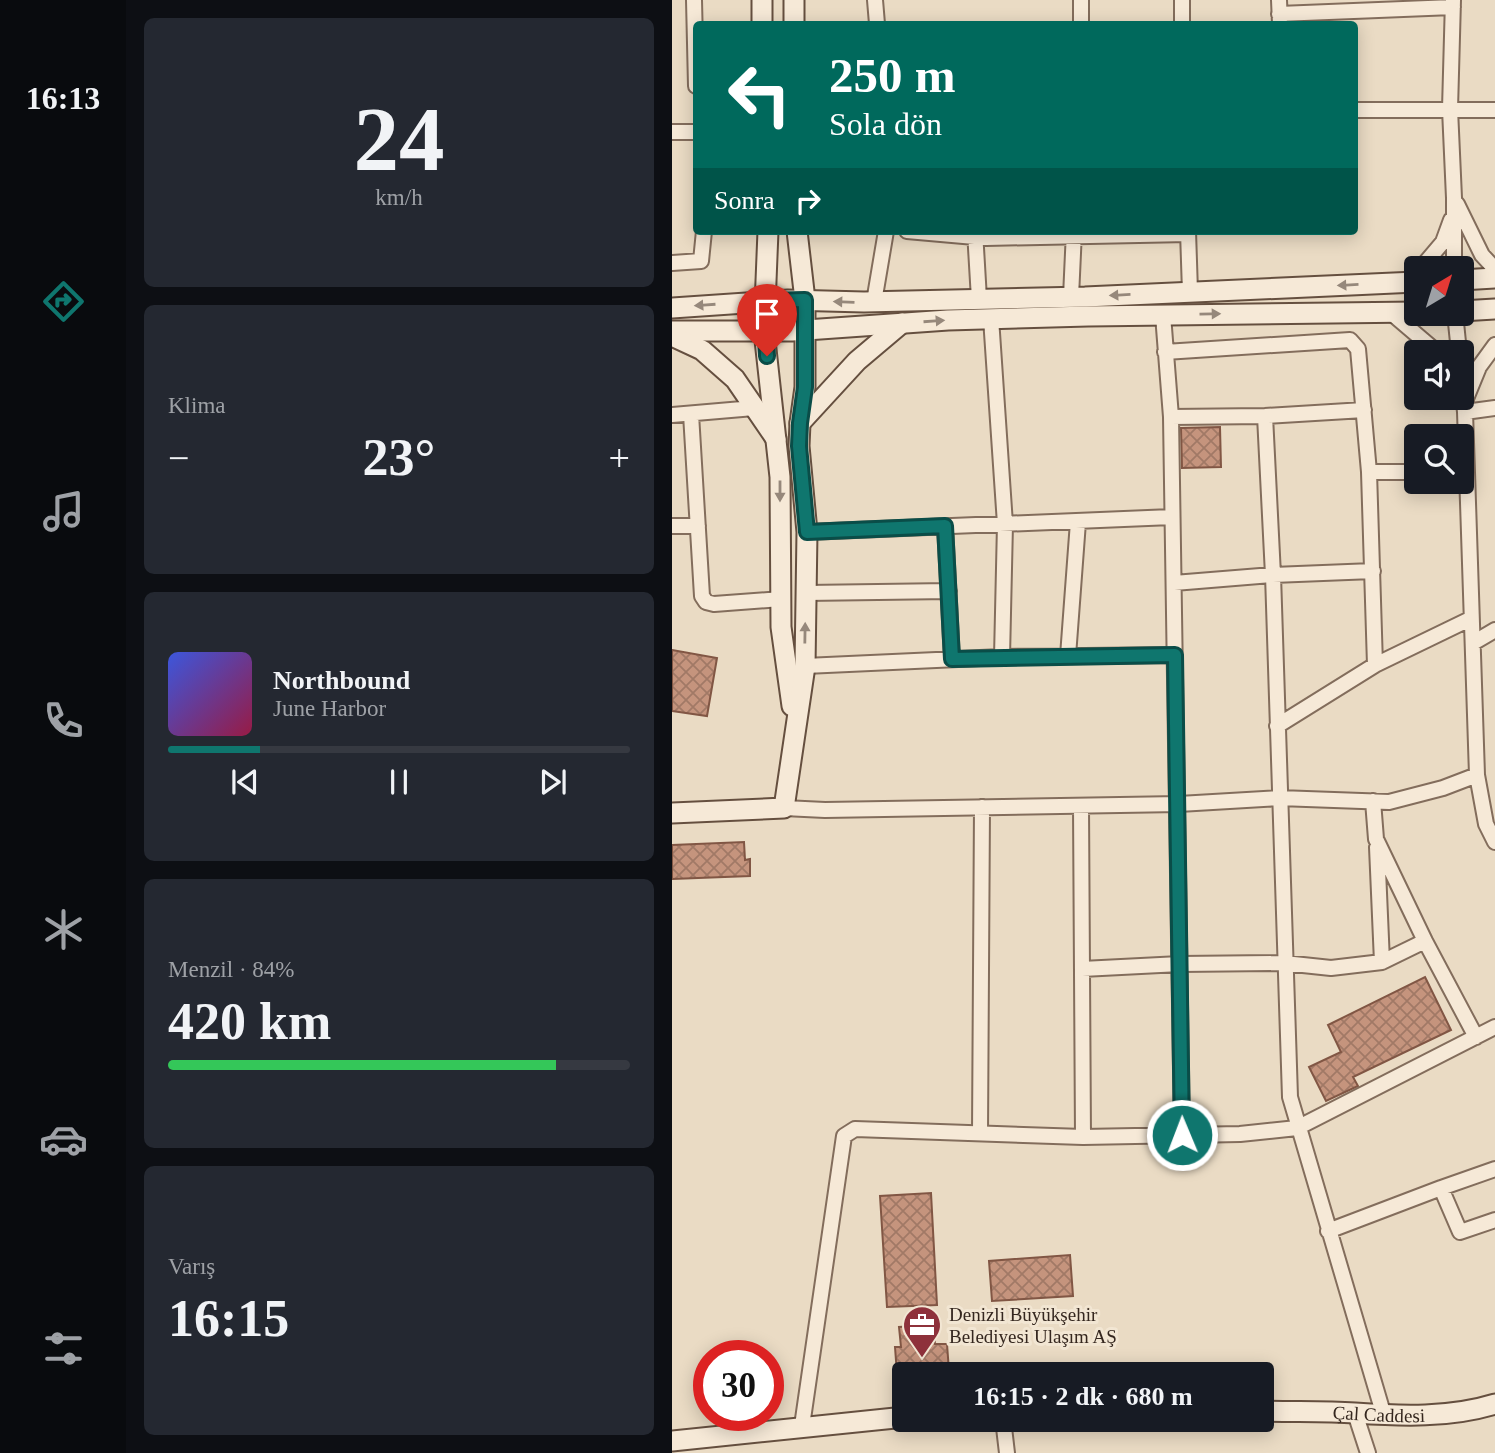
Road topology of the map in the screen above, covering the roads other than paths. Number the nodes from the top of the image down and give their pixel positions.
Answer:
1 (694, 0) edge
2 (762, 0) edge
3 (794, 0) edge
4 (875, 0) edge
5 (1082, 0) edge
6 (1182, 0) edge
7 (1453, 4) edge
8 (1279, 13) edge
9 (694, 21) edge
10 (762, 21) edge
11 (794, 21) edge
12 (877, 21) edge
13 (1081, 21) edge
14 (1182, 21) edge
15 (1450, 109) junction
16 (1358, 110) edge
17 (1495, 110) edge
18 (672, 132) edge
19 (693, 132) edge
20 (1454, 198) junction
21 (704, 235) edge
22 (768, 235) edge
23 (797, 235) edge
24 (885, 235) edge
25 (975, 235) edge
26 (1074, 235) edge
27 (1188, 235) edge
28 (1431, 256) edge
29 (1454, 256) edge
30 (672, 264) edge
31 (1495, 269) edge
32 (1495, 278) edge
33 (1404, 279) edge
34 (1474, 279) edge
35 (1190, 292) junction
36 (1070, 297) junction
37 (979, 299) junction
38 (796, 300) junction
39 (764, 301) junction
40 (874, 302) junction
41 (672, 308) edge
42 (1495, 309) edge
43 (1474, 310) edge
44 (1390, 312) junction
45 (1404, 312) edge
46 (1163, 315) junction
47 (990, 318) junction
48 (902, 323) junction
49 (764, 331) junction
50 (799, 331) junction
51 (672, 333) edge
52 (1423, 340) edge
53 (1495, 345) edge
54 (1165, 352) junction
55 (1474, 378) edge
56 (1474, 405) edge
57 (754, 408) junction
58 (1495, 408) edge
59 (1364, 410) junction
60 (691, 414) junction
61 (672, 415) edge
62 (1265, 416) junction
63 (1171, 417) junction
64 (800, 423) junction
65 (777, 440) junction
66 (1369, 472) junction
67 (1404, 472) edge
68 (1465, 494) edge
69 (1172, 517) junction
70 (1078, 522) junction
71 (1005, 524) junction
72 (672, 526) edge
73 (698, 526) junction
74 (945, 526) junction
75 (807, 532) junction
76 (1373, 571) junction
77 (1273, 575) junction
78 (1174, 583) junction
79 (948, 591) junction
80 (806, 593) junction
81 (781, 599) junction
82 (1471, 619) junction
83 (1495, 631) edge
84 (1473, 643) junction
85 (1175, 655) junction
86 (1068, 656) junction
87 (1002, 657) junction
88 (952, 659) junction
89 (1375, 665) junction
90 (805, 666) junction
91 (795, 725) junction
92 (1277, 726) junction
93 (1477, 775) junction
94 (1279, 798) junction
95 (1373, 801) junction
96 (1179, 804) junction
97 (1081, 806) junction
98 (982, 807) junction
99 (785, 808) junction
100 (672, 813) edge
101 (1376, 839) junction
102 (1495, 842) edge
103 (1425, 941) junction
104 (1382, 962) junction
105 (1284, 963) junction
106 (1180, 964) junction
107 (1082, 969) junction
108 (1495, 1027) edge
109 (1476, 1037) junction
110 (1297, 1128) junction
111 (980, 1133) junction
112 (1182, 1135) junction
113 (1083, 1136) junction
114 (1495, 1169) edge
115 (1441, 1188) junction
116 (1495, 1220) edge
117 (1328, 1231) junction
118 (1495, 1404) edge
119 (1274, 1411) edge
120 (1355, 1413) junction
121 (1384, 1416) junction
122 (892, 1418) edge
123 (802, 1426) junction
124 (1005, 1432) edge
125 (672, 1441) edge
126 (702, 1445) edge
127 (1007, 1453) edge
128 (1368, 1453) edge

1 - 9 street
2 - 10 street
3 - 11 street
4 - 12 street
5 - 13 street
6 - 14 street
7 - 8 street
7 - 15 street
15 - 16 street
15 - 17 street
15 - 20 street
18 - 19 street
20 - 28 street
20 - 29 street
20 - 31 street
21 - 30 street
22 - 39 street
23 - 38 street
24 - 40 street
25 - 37 street
26 - 36 street
27 - 35 street
32 - 34 street
33 -> 35 street
35 -> 36 street
36 - 37 street
37 - 40 street
38 - 39 street
40 -> 38 street
38 - 50 street
39 -> 41 street
39 - 49 street
42 - 43 street
44 - 45 street
46 -> 44 street
44 - 52 street
46 - 47 street
46 - 54 street
48 -> 47 street
47 - 71 street
48 - 50 street
48 - 64 street
49 - 50 street
49 - 51 street
49 - 65 street
50 - 64 street
51 - 57 street
53 - 55 street
54 - 59 street
54 - 63 street
56 - 58 street
57 - 60 street
57 - 65 street
59 - 62 street
59 - 66 street
60 - 61 street
60 - 73 street
62 - 63 street
62 - 77 street
63 - 69 street
64 - 75 street
65 -> 81 street
66 - 67 street
66 - 76 street
68 - 82 street
69 - 70 street
69 - 78 street
70 - 71 street
70 - 86 street
71 - 74 street
71 - 87 street
72 - 73 street
73 - 81 street
74 - 75 street
74 - 79 street
75 - 80 street
76 - 77 street
76 - 89 street
77 - 78 street
77 - 92 street
78 - 85 street
79 - 80 street
79 - 88 street
90 -> 80 street
81 - 91 street
82 - 84 street
82 - 89 street
83 - 84 street
84 - 93 street
85 - 86 street
85 - 96 street
86 - 87 street
87 - 88 street
88 - 90 street
89 - 92 street
90 - 91 street
91 - 99 street
92 - 94 street
93 - 95 street
93 - 102 street
94 - 95 street
94 - 96 street
94 - 105 street
95 - 101 street
96 - 97 street
96 - 106 street
97 - 98 street
97 - 107 street
98 - 99 street
98 - 111 street
99 - 100 street
101 - 103 street
101 - 104 street
103 - 104 street
103 - 109 street
104 - 105 street
105 - 106 street
105 - 110 street
106 - 107 street
106 - 112 street
107 - 113 street
108 - 109 street
109 - 110 street
110 - 112 street
110 - 117 street
111 - 113 street
111 - 123 street
112 - 113 street
114 - 115 street
115 - 116 street
115 - 117 street
117 - 121 street
118 - 121 street, Çal Caddesi
119 - 120 street, Çal Caddesi
120 - 121 street, Çal Caddesi
120 - 128 street
122 - 123 street
123 - 126 street
124 - 127 street
125 - 126 street

